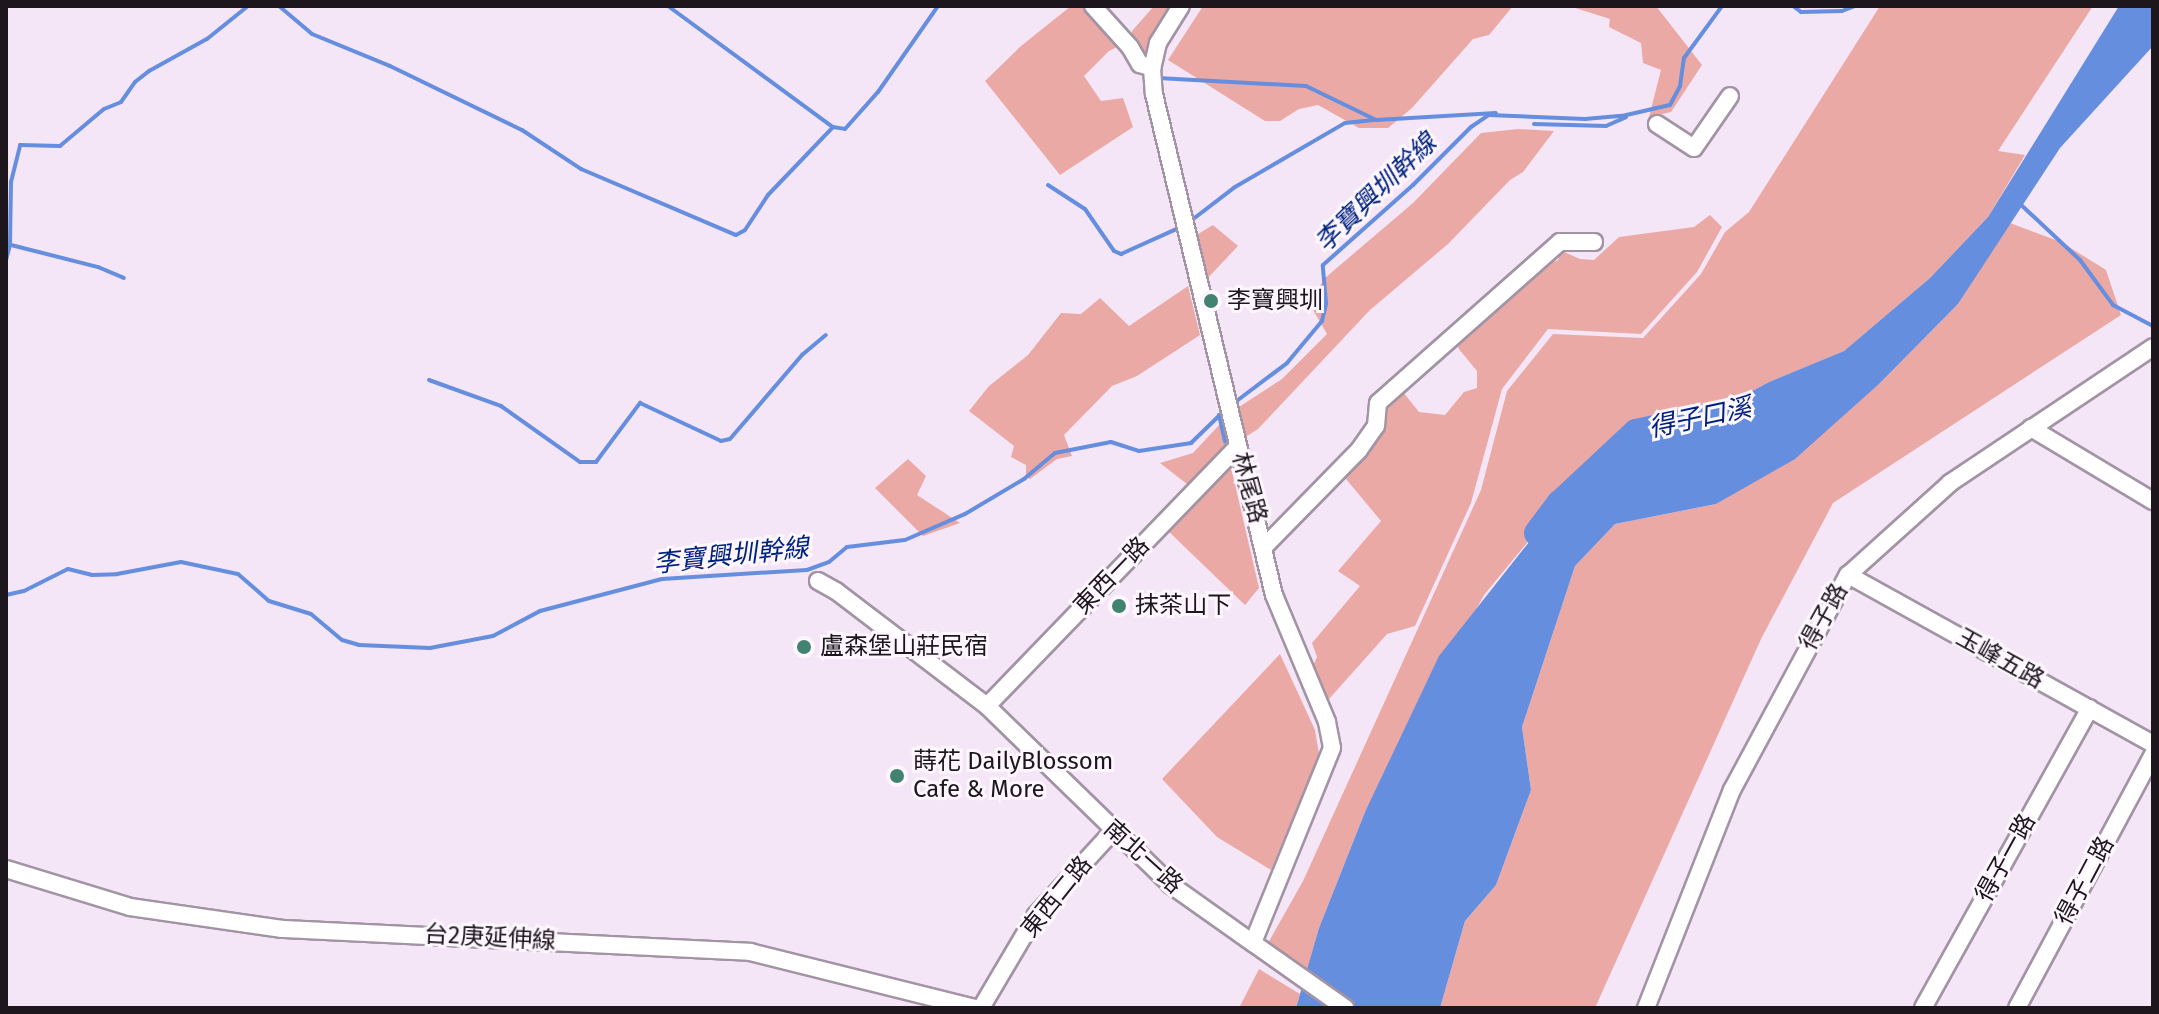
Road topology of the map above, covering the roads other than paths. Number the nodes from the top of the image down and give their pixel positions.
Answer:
1 (1093, 6) edge
2 (1181, 6) edge
3 (1152, 68) junction
4 (1730, 96) dead end
5 (1657, 124) dead end
6 (1594, 242) dead end
7 (2153, 347) edge
8 (2031, 428) junction
9 (1238, 446) junction
10 (2153, 501) edge
11 (1264, 547) junction
12 (1848, 575) junction
13 (818, 581) dead end
14 (987, 706) junction
15 (2090, 708) junction
16 (2153, 744) edge
17 (2153, 754) edge
18 (1112, 832) junction
19 (6, 869) edge
20 (1259, 948) junction
21 (974, 1008) edge
22 (981, 1008) edge
23 (1345, 1008) edge
24 (1646, 1008) edge
25 (1923, 1008) edge
26 (2017, 1008) edge

1 - 3 street
2 - 3 street, 林尾路
3 - 9 street, 林尾路
4 - 5 street
6 - 11 street
7 - 8 street, 得子路
8 - 10 street
8 - 12 street, 得子路
9 - 11 street, 林尾路
9 - 14 street, 東西一路
11 - 20 street, 林尾路
12 - 15 street, 玉峰五路
12 - 24 street, 得子路
13 - 14 street, 南北一路
14 - 18 street, 南北一路
15 - 16 street, 玉峰五路
15 - 25 street, 得子一路
17 - 26 street, 得子二路
18 - 20 street, 南北一路
18 - 22 street, 東西二路
19 - 21 street, 台2庚延伸線
20 - 23 street, 南北一路

